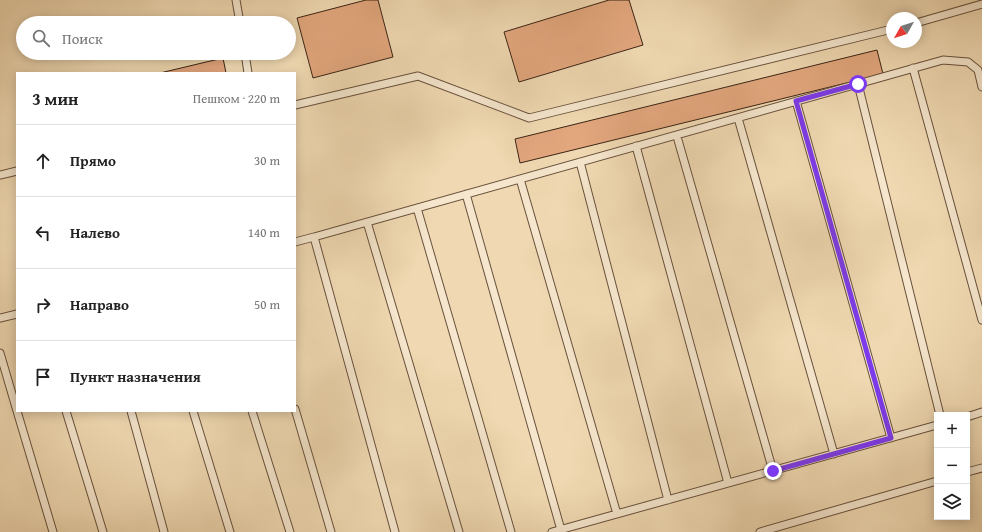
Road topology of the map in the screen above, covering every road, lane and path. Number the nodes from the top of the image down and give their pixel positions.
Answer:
1 (236, 0) edge
2 (982, 4) edge
3 (239, 16) edge
4 (922, 21) edge
5 (886, 30) edge
6 (246, 60) edge
7 (914, 68) junction
8 (248, 72) edge
9 (858, 84) junction
10 (982, 87) edge
11 (796, 101) junction
12 (296, 105) edge
13 (738, 118) junction
14 (678, 140) dead end
15 (636, 146) junction
16 (580, 162) junction
17 (16, 171) edge
18 (0, 175) edge
19 (520, 179) junction
20 (466, 194) junction
21 (416, 208) junction
22 (367, 222) junction
23 (314, 237) junction
24 (296, 242) edge
25 (16, 314) edge
26 (0, 318) edge
27 (982, 320) edge
28 (0, 353) edge
29 (16, 408) edge
30 (17, 412) edge
31 (66, 412) edge
32 (131, 412) edge
33 (193, 412) edge
34 (252, 412) edge
35 (296, 412) edge
36 (939, 412) edge
37 (982, 412) edge
38 (970, 416) edge
39 (934, 426) edge
40 (891, 438) junction
41 (834, 454) junction
42 (982, 468) edge
43 (773, 471) junction
44 (970, 471) edge
45 (934, 482) edge
46 (728, 483) junction
47 (668, 500) junction
48 (617, 514) junction
49 (561, 530) junction
50 (53, 532) edge
51 (103, 532) edge
52 (164, 532) edge
53 (230, 532) edge
54 (290, 532) edge
55 (331, 532) edge
56 (395, 532) edge
57 (459, 532) edge
58 (511, 532) edge
59 (552, 532) edge
60 (760, 532) edge

1 - 3 lane
2 - 4 lane
5 - 12 lane
6 - 8 lane
7 - 9 lane
7 - 10 lane
7 - 27 lane
9 - 11 lane
9 - 36 lane
11 - 13 lane
11 - 40 lane
13 - 15 lane
13 - 41 lane
14 - 43 lane
15 - 16 lane
15 - 46 lane
16 - 19 lane
16 - 47 lane
17 - 18 lane
19 - 20 lane
19 - 48 lane
20 - 21 lane
20 - 49 lane
21 - 22 lane
21 - 58 lane
22 - 23 lane
22 - 57 lane
23 - 24 lane
23 - 56 lane
25 - 26 lane
28 - 29 lane
30 - 50 lane
31 - 51 lane
32 - 52 lane
33 - 53 lane
34 - 54 lane
35 - 55 lane
37 - 38 lane
39 - 40 lane
40 - 41 lane
41 - 43 lane
42 - 44 lane
43 - 46 lane
45 - 60 lane
46 - 47 lane
47 - 48 lane
48 - 49 lane
49 - 59 lane

